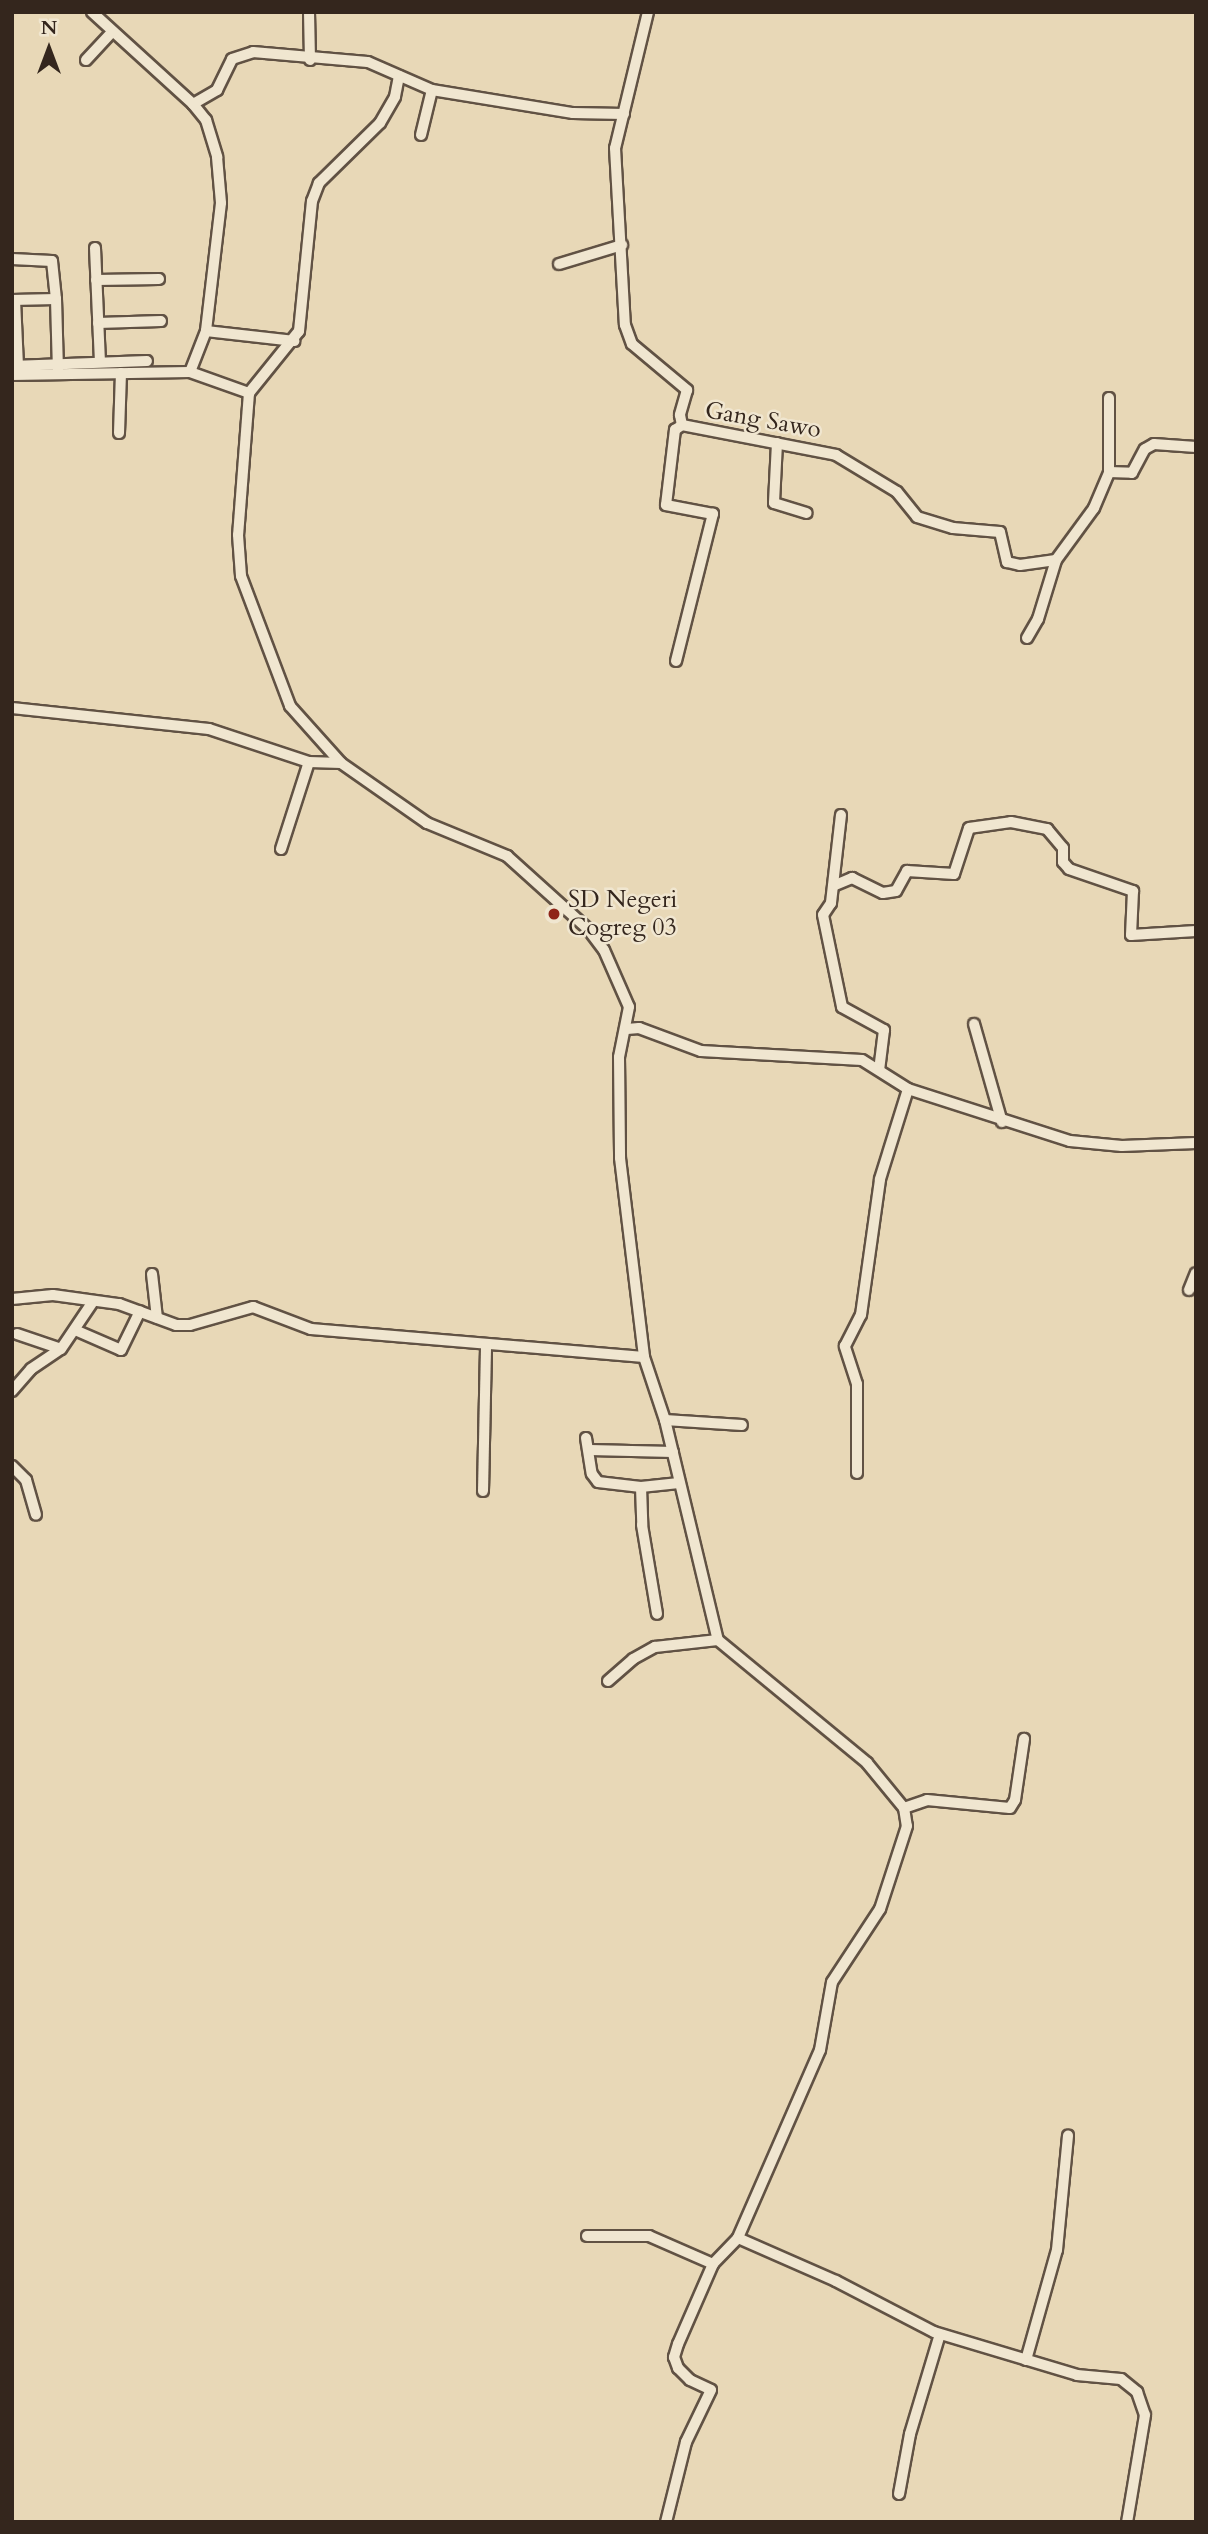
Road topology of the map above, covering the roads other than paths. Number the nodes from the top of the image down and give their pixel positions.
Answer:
1 (92, 12) edge
2 (309, 12) edge
3 (648, 12) edge
4 (112, 32) junction
5 (86, 60) dead end
6 (310, 60) junction
7 (399, 76) junction
8 (432, 90) junction
9 (193, 104) junction
10 (624, 114) junction
11 (421, 135) dead end
12 (622, 245) junction
13 (94, 248) dead end
14 (12, 259) edge
15 (559, 264) dead end
16 (159, 279) dead end
17 (96, 280) junction
18 (56, 299) junction
19 (14, 300) edge
20 (161, 321) dead end
21 (98, 323) junction
22 (206, 331) junction
23 (294, 341) junction
24 (147, 361) dead end
25 (100, 362) junction
26 (14, 369) edge
27 (57, 369) junction
28 (190, 372) junction
29 (121, 373) junction
30 (249, 393) junction
31 (1109, 398) dead end
32 (682, 425) junction
33 (119, 433) dead end
34 (777, 443) junction
35 (1196, 447) edge
36 (1109, 472) junction
37 (807, 513) dead end
38 (1056, 560) junction
39 (1027, 638) dead end
40 (676, 661) dead end
41 (12, 708) edge
42 (309, 762) junction
43 (341, 763) junction
44 (841, 815) dead end
45 (281, 849) dead end
46 (833, 886) junction
47 (1196, 931) edge
48 (974, 1024) dead end
49 (627, 1029) junction
50 (878, 1068) junction
51 (908, 1089) junction
52 (1002, 1122) junction
53 (1196, 1143) edge
54 (1196, 1273) edge
55 (152, 1274) dead end
56 (1189, 1290) dead end
57 (12, 1298) edge
58 (92, 1303) junction
59 (140, 1311) junction
60 (157, 1318) junction
61 (75, 1330) junction
62 (17, 1334) dead end
63 (486, 1344) junction
64 (61, 1349) junction
65 (644, 1357) junction
66 (12, 1391) edge
67 (666, 1420) junction
68 (742, 1425) dead end
69 (586, 1438) dead end
70 (590, 1450) junction
71 (673, 1452) junction
72 (12, 1466) edge
73 (857, 1474) dead end
74 (680, 1483) junction
75 (641, 1488) junction
76 (483, 1491) dead end
77 (36, 1515) dead end
78 (657, 1614) dead end
79 (718, 1640) junction
80 (608, 1681) dead end
81 (1024, 1739) dead end
82 (904, 1808) junction
83 (1068, 2136) dead end
84 (587, 2236) dead end
85 (738, 2238) junction
86 (713, 2264) junction
87 (940, 2334) junction
88 (1026, 2360) junction
89 (900, 2494) dead end
90 (666, 2522) edge
91 (1127, 2522) edge

1 - 4 street
2 - 6 street
3 - 10 street, Gang Sawo
4 - 5 street
4 - 9 street
6 - 7 street
6 - 9 street
7 - 8 street
7 - 23 street
8 - 10 street
8 - 11 street
9 - 22 street
10 - 12 street, Gang Sawo
12 - 15 street
12 - 32 street, Gang Sawo
13 - 17 street
14 - 18 street
16 - 17 street
17 - 21 street
18 - 19 street
18 - 27 street
19 - 26 street
20 - 21 street
21 - 25 street
22 - 23 street
22 - 28 street
23 - 30 street
24 - 25 street
25 - 27 street
26 - 27 street
27 - 29 street
28 - 29 street
28 - 30 street
29 - 33 street
30 - 43 street
31 - 36 street
32 - 34 street, Gang Sawo
32 - 40 street
34 - 37 street
34 - 38 street, Gang Sawo
35 - 36 street
36 - 38 street
38 - 39 street
41 - 42 street
42 - 43 street
42 - 45 street
43 - 49 street
44 - 46 street
46 - 47 street
46 - 50 street
48 - 52 street
49 - 50 street
49 - 65 street
50 - 51 street
51 - 52 street
51 - 73 street
52 - 53 street
54 - 56 street
55 - 60 street
57 - 58 street
58 - 59 street
58 - 61 street
59 - 60 street
59 - 61 street
60 - 63 street
61 - 64 street
62 - 64 street
63 - 65 street
63 - 76 street
64 - 66 street
65 - 67 street
67 - 68 street
67 - 71 street
69 - 70 street
70 - 71 street
70 - 75 street
71 - 74 street
72 - 77 street
74 - 75 street
74 - 79 street
75 - 78 street
79 - 80 street
79 - 82 street
81 - 82 street
82 - 85 street
83 - 88 street
84 - 86 street
85 - 86 street
85 - 87 street
86 - 90 street
87 - 88 street
87 - 89 street
88 - 91 street

